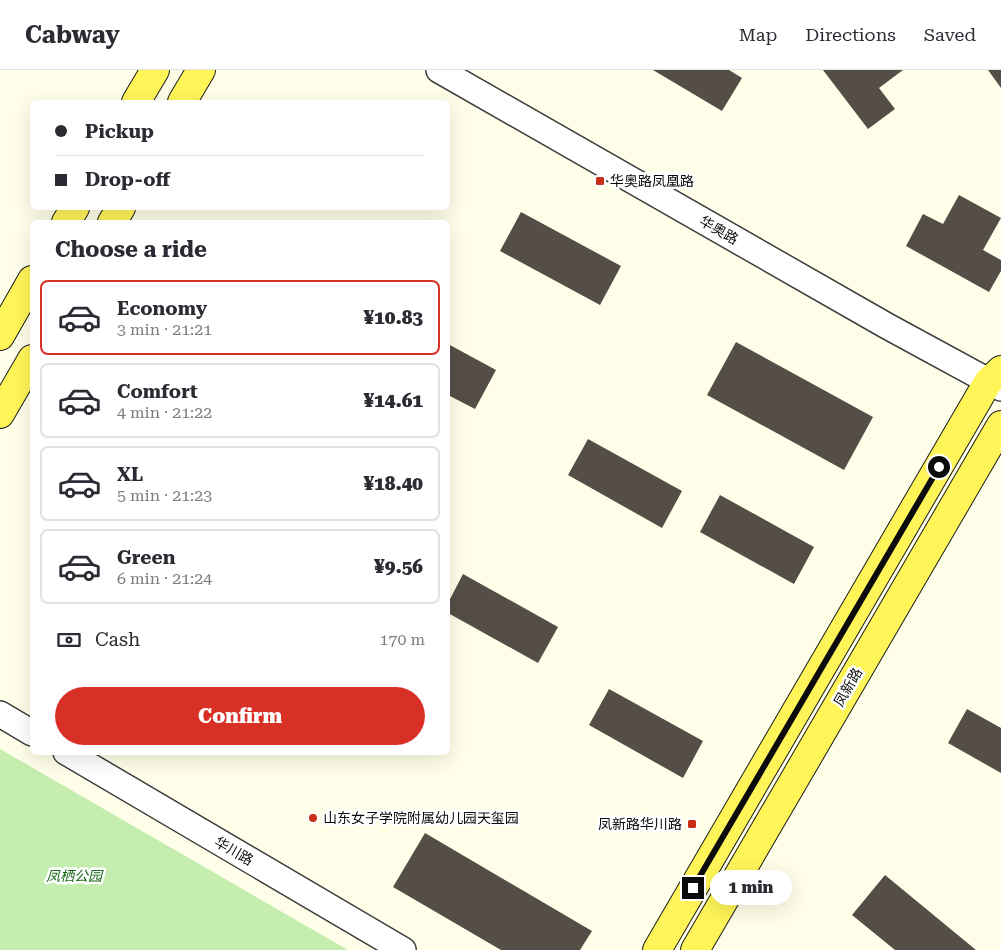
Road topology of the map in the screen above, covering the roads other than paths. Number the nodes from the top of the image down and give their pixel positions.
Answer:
1 (155, 70) edge
2 (201, 70) edge
3 (439, 70) edge
4 (137, 100) edge
5 (183, 100) edge
6 (30, 284) edge
7 (0, 336) edge
8 (30, 362) edge
9 (997, 380) edge
10 (0, 414) edge
11 (1001, 425) edge
12 (0, 714) edge
13 (30, 732) edge
14 (71, 755) edge
15 (403, 950) edge
16 (657, 950) edge
17 (695, 950) edge

1 - 4 main road
2 - 5 main road
3 - 9 street, 华奥路
6 - 7 main road
8 - 10 main road
9 - 16 main road
11 - 17 main road, 凤新路
12 - 13 street
14 - 15 street, 华川路

